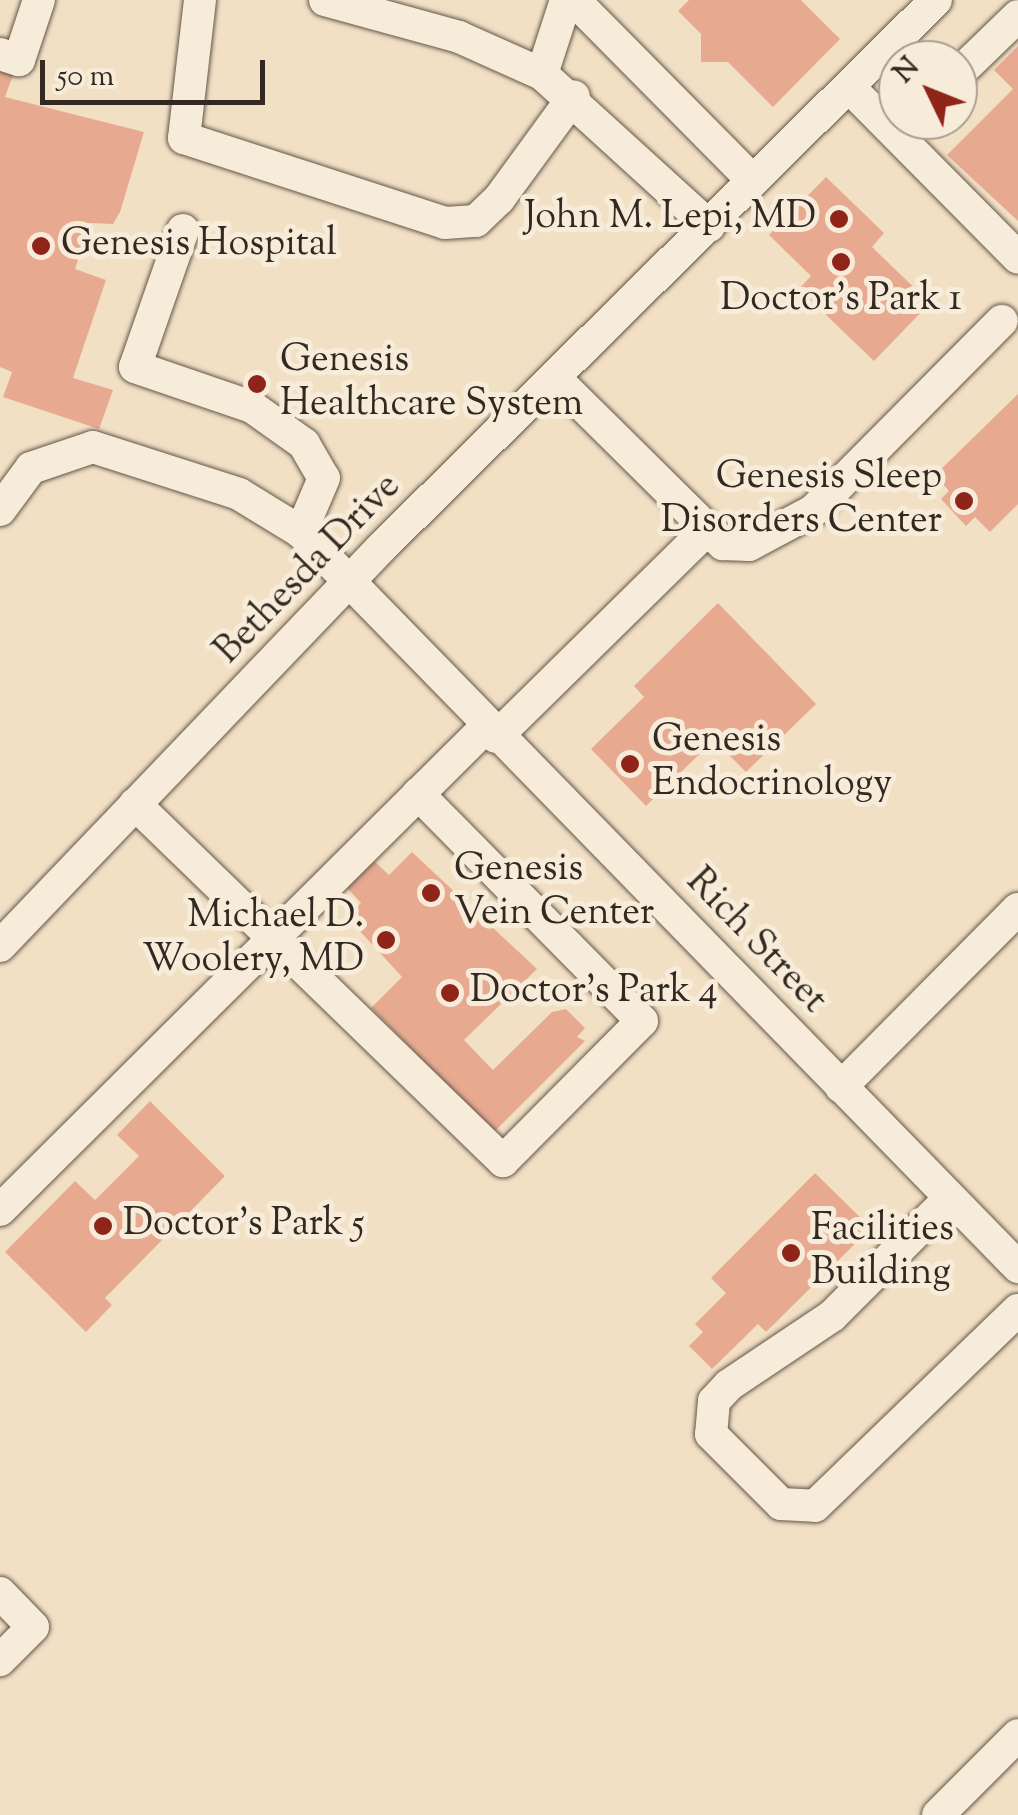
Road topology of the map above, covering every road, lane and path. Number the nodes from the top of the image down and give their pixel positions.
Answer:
1 (39, 0) edge
2 (200, 0) edge
3 (325, 0) edge
4 (566, 0) edge
5 (574, 0) edge
6 (926, 4) edge
7 (1018, 16) edge
8 (0, 54) edge
9 (978, 55) edge
10 (542, 74) junction
11 (849, 87) junction
12 (574, 96) junction
13 (878, 108) edge
14 (915, 140) edge
15 (752, 180) junction
16 (709, 226) junction
17 (183, 230) dead end
18 (1018, 258) edge
19 (1002, 321) dead end
20 (556, 378) junction
21 (0, 510) edge
22 (707, 530) junction
23 (302, 532) junction
24 (354, 584) junction
25 (492, 732) junction
26 (418, 794) junction
27 (135, 804) junction
28 (1018, 908) edge
29 (272, 939) junction
30 (0, 946) edge
31 (840, 1087) junction
32 (950, 1199) junction
33 (0, 1210) edge
34 (1018, 1267) edge
35 (1018, 1310) edge
36 (0, 1593) edge
37 (0, 1660) edge
38 (1018, 1734) edge
39 (938, 1815) edge

1 - 8 street
2 - 12 street
3 - 10 street
4 - 10 street
5 - 15 street
6 - 11 street, Bethesda Drive
7 - 9 street
10 - 12 street
11 - 13 street
11 - 15 street, Bethesda Drive
12 - 16 street
14 - 18 street
15 - 16 street, Bethesda Drive
16 - 20 street, Bethesda Drive
17 - 23 street
19 - 22 street
20 - 22 street
20 - 24 street, Bethesda Drive
21 - 23 street, Rich Street
22 - 25 street
23 - 24 street, Rich Street
24 - 25 street, Rich Street
24 - 27 street, Bethesda Drive
25 - 26 street
25 - 31 street, Rich Street
26 - 29 street
26 - 29 street
27 - 29 street
27 - 30 street, Bethesda Drive
28 - 31 street
29 - 33 street
31 - 32 street, Rich Street
32 - 34 street, Rich Street
32 - 35 street
36 - 37 street
38 - 39 street

